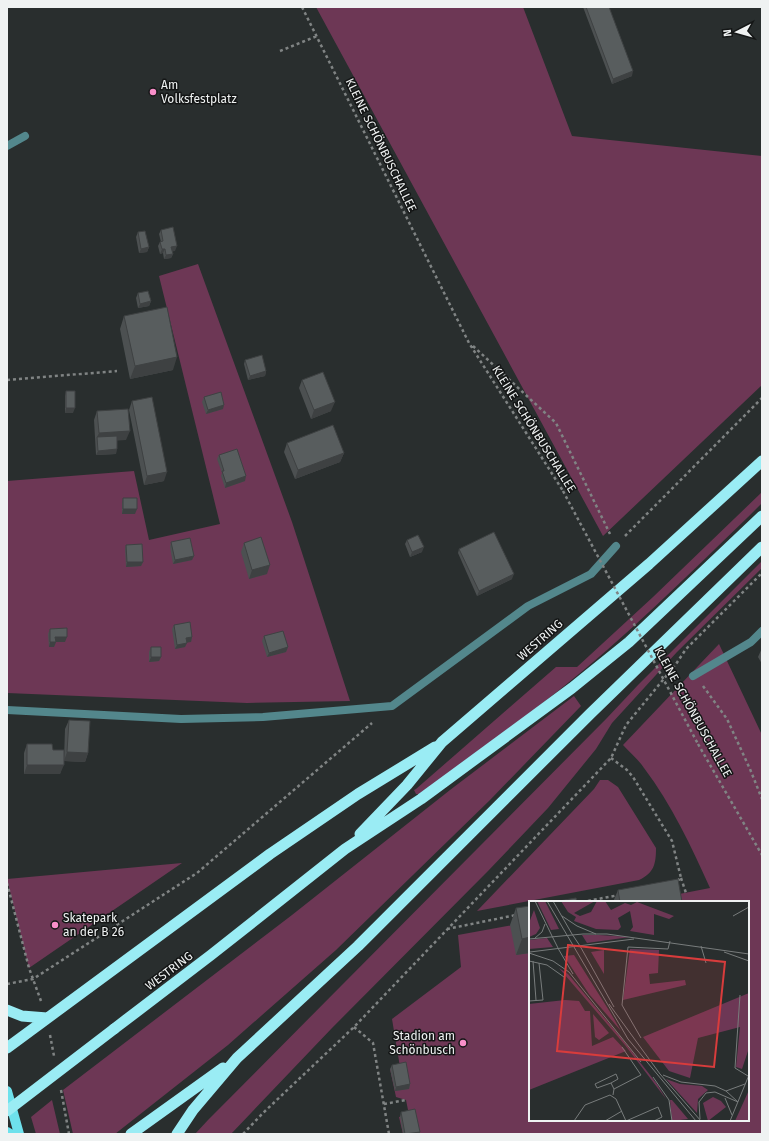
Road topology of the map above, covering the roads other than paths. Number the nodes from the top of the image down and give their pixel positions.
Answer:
1 (25, 136) dead end
2 (7, 146) edge
3 (762, 462) edge
4 (762, 516) edge
5 (616, 546) road end
6 (762, 547) edge
7 (762, 631) edge
8 (693, 676) road end
9 (7, 710) edge
10 (442, 742) junction
11 (345, 848) junction
12 (7, 1010) edge
13 (47, 1018) junction
14 (7, 1048) edge
15 (236, 1058) junction
16 (7, 1091) edge
17 (7, 1111) edge
18 (7, 1132) edge
19 (10, 1134) edge
20 (19, 1134) edge
21 (131, 1134) edge
22 (177, 1134) edge

1 - 2 lane
3 - 10 highway, WESTRING
4 - 11 highway, WESTRING
5 - 9 lane
6 - 15 highway
7 - 8 lane
10 - 11 highway, WESTRING
10 - 13 highway
11 - 17 highway, WESTRING, bridge
12 - 13 highway
13 - 14 highway
15 - 21 highway
15 - 22 highway
16 - 20 main road
18 - 19 main road

